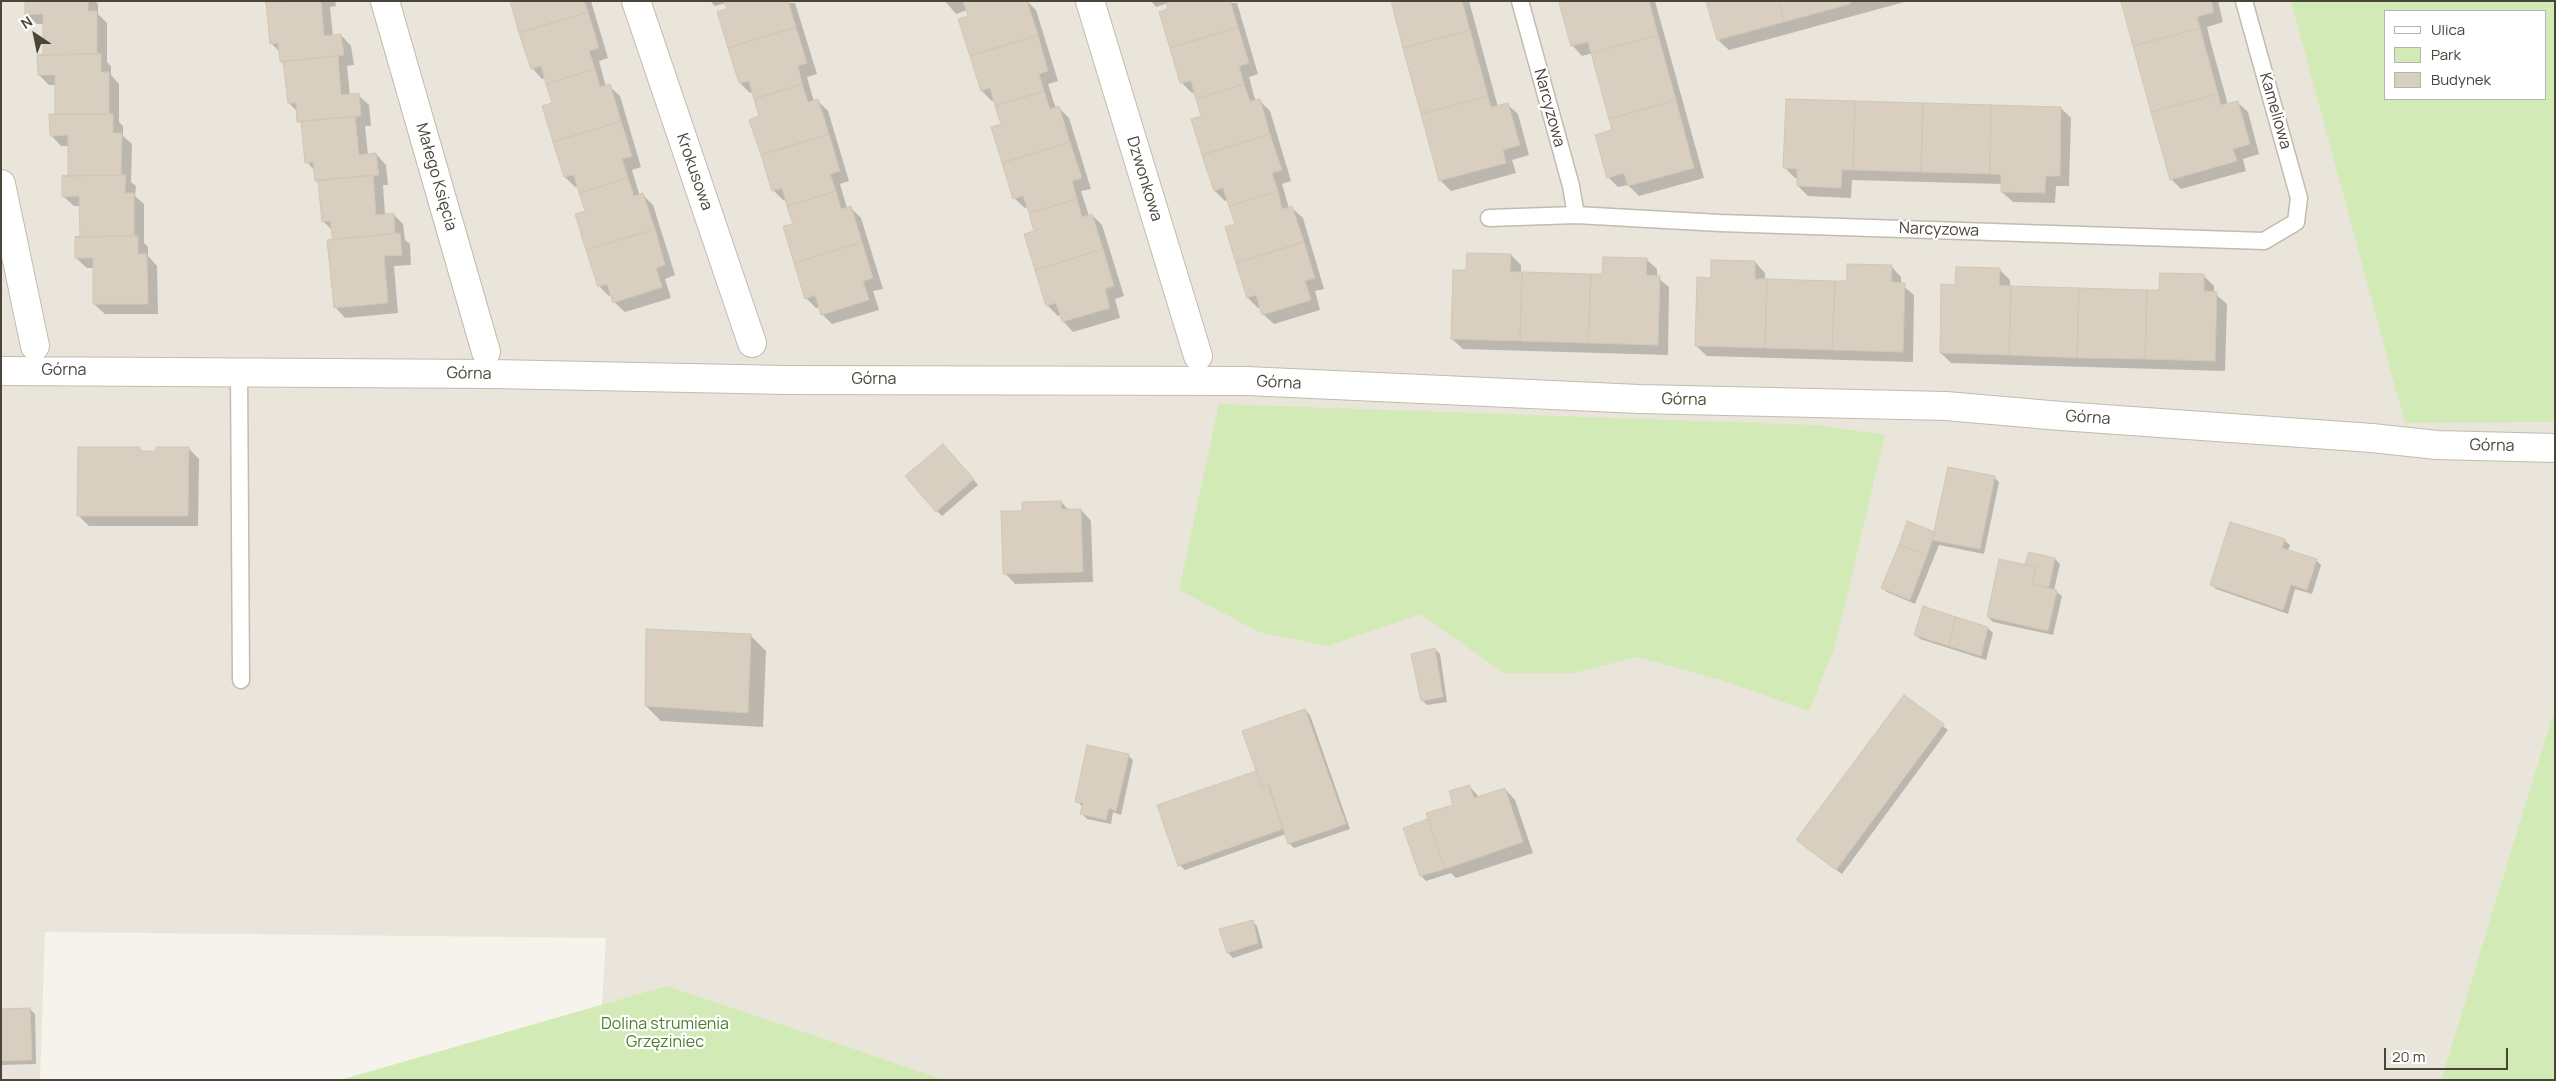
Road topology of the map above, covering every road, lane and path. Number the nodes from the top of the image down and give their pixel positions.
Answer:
1 (385, 1) edge
2 (636, 1) edge
3 (1090, 1) edge
4 (1520, 1) edge
5 (2244, 1) edge
6 (1, 184) edge
7 (1576, 215) junction
8 (1489, 218) dead end
9 (2296, 222) joint
10 (752, 343) dead end
11 (35, 346) dead end
12 (486, 352) dead end
13 (1198, 356) dead end
14 (1, 371) edge
15 (239, 372) junction
16 (2555, 448) edge
17 (241, 680) dead end

1 - 12 street, Małego Księcia
2 - 10 street, Krokusowa
3 - 13 street, Dzwonkowa
4 - 7 lane, Narcyzowa
5 - 9 lane, Kameliowa
6 - 11 street
7 - 8 lane, Narcyzowa
7 - 9 lane, Narcyzowa
14 - 15 street, Górna
15 - 16 street, Górna
15 - 17 lane

